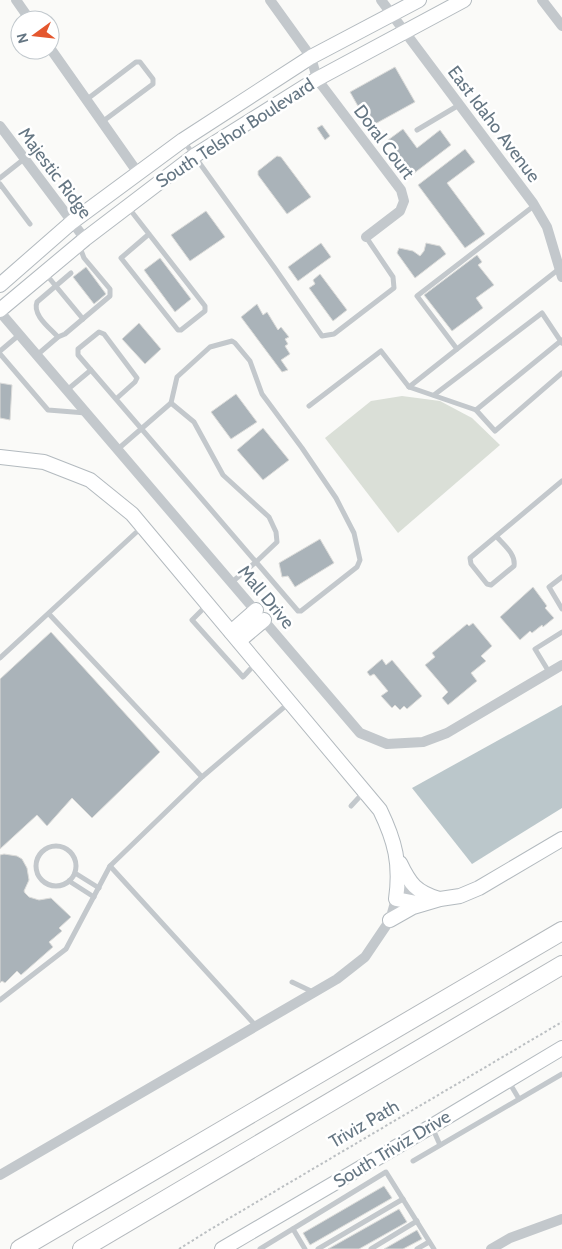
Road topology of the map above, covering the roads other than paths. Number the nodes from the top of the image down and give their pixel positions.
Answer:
1 (270, 0) edge
2 (381, 0) edge
3 (419, 0) edge
4 (464, 0) edge
5 (542, 0) edge
6 (392, 15) junction
7 (562, 26) edge
8 (405, 33) junction
9 (311, 57) junction
10 (58, 60) edge
11 (317, 79) junction
12 (86, 100) junction
13 (460, 105) junction
14 (102, 122) junction
15 (0, 126) edge
16 (417, 130) dead end
17 (183, 140) junction
18 (194, 156) junction
19 (24, 159) junction
20 (138, 173) junction
21 (0, 178) edge
22 (0, 184) edge
23 (535, 205) junction
24 (127, 206) junction
25 (72, 222) junction
26 (30, 224) dead end
27 (149, 234) junction
28 (366, 236) joint
29 (82, 242) junction
30 (45, 273) junction
31 (561, 273) edge
32 (71, 274) dead end
33 (2, 281) edge
34 (56, 286) junction
35 (0, 311) edge
36 (83, 319) junction
37 (20, 334) junction
38 (58, 337) junction
39 (562, 342) edge
40 (457, 349) junction
41 (0, 352) edge
42 (37, 355) junction
43 (91, 370) junction
44 (562, 373) edge
45 (410, 387) junction
46 (67, 390) junction
47 (434, 395) junction
48 (116, 399) junction
49 (171, 403) junction
50 (309, 406) dead end
51 (476, 410) junction
52 (87, 414) junction
53 (141, 429) junction
54 (118, 449) junction
55 (0, 457) edge
56 (562, 480) edge
57 (142, 526) junction
58 (496, 536) junction
59 (256, 562) junction
60 (562, 577) edge
61 (232, 582) junction
62 (208, 605) junction
63 (562, 609) edge
64 (49, 614) junction
65 (260, 615) junction
66 (562, 632) edge
67 (235, 636) junction
68 (0, 658) edge
69 (257, 663) junction
70 (562, 665) edge
71 (549, 672) junction
72 (290, 702) junction
73 (202, 777) junction
74 (364, 791) junction
75 (351, 806) dead end
76 (562, 839) edge
77 (398, 858) junction
78 (110, 866) junction
79 (75, 873) junction
80 (69, 882) junction
81 (99, 888) junction
82 (396, 895) junction
83 (94, 897) junction
84 (423, 899) junction
85 (390, 920) junction
86 (562, 931) edge
87 (562, 965) edge
88 (292, 982) dead end
89 (314, 992) junction
90 (0, 1000) edge
91 (256, 1026) junction
92 (562, 1048) edge
93 (562, 1074) edge
94 (508, 1080) junction
95 (519, 1099) junction
96 (432, 1126) junction
97 (440, 1145) junction
98 (413, 1160) dead end
99 (0, 1175) edge
100 (403, 1199) junction
101 (562, 1219) edge
102 (417, 1221) junction
103 (293, 1229) junction
104 (429, 1242) junction
105 (264, 1248) edge
106 (20, 1249) edge
107 (82, 1249) edge
108 (222, 1249) edge
109 (305, 1249) edge
110 (318, 1249) edge
111 (371, 1249) edge
112 (417, 1249) edge
113 (434, 1249) edge
114 (491, 1249) edge

1 - 9 street
2 - 6 street, East Idaho Avenue
3 - 6 street, South Telshor Boulevard
4 - 8 street, South Telshor Boulevard
5 - 7 street
6 - 8 street, East Idaho Avenue
6 - 9 street, South Telshor Boulevard
8 - 11 street, South Telshor Boulevard
8 - 13 street, East Idaho Avenue
9 - 11 street, Doral Court
9 - 17 street, South Telshor Boulevard
10 - 12 street
11 - 18 street, South Telshor Boulevard
11 - 28 street, Doral Court
12 - 14 street
12 - 14 lane
13 - 16 lane
13 - 23 street, East Idaho Avenue
14 - 20 street
15 - 19 street, Majestic Ridge
17 - 18 lane
17 - 20 street, South Telshor Boulevard
18 - 24 street, South Telshor Boulevard
18 - 28 lane
19 - 21 lane
19 - 25 street, Majestic Ridge
20 - 25 street, South Telshor Boulevard
22 - 26 lane
23 - 31 street, East Idaho Avenue
23 - 40 lane
24 - 27 lane
24 - 29 street, South Telshor Boulevard
25 - 29 street, Majestic Ridge
25 - 33 street, South Telshor Boulevard
27 - 27 lane
29 - 30 street, South Telshor Boulevard
29 - 36 lane
30 - 34 lane
30 - 35 street, South Telshor Boulevard
31 - 40 lane
32 - 34 lane
34 - 36 lane
34 - 38 lane
35 - 37 street, Mall Drive
36 - 38 lane
37 - 41 lane
37 - 42 street, Mall Drive
38 - 42 lane
39 - 47 lane
39 - 51 lane
40 - 45 lane
41 - 52 lane
42 - 46 street, Mall Drive
43 - 46 lane
43 - 48 lane
43 - 48 lane
44 - 51 lane
45 - 47 lane
45 - 50 lane
46 - 52 street, Mall Drive
47 - 51 lane
48 - 53 lane
49 - 53 lane
49 - 59 lane
49 - 59 lane
52 - 54 street, Mall Drive
53 - 54 lane
53 - 59 lane
54 - 61 street, Mall Drive
55 - 57 street
56 - 58 lane
57 - 62 street
57 - 64 lane
58 - 58 lane
59 - 61 lane
60 - 63 lane
61 - 65 street, Mall Drive
62 - 67 street
62 - 69 lane
64 - 68 lane
64 - 73 lane
65 - 67 street
65 - 71 street, Mall Drive
66 - 71 lane
67 - 69 street
69 - 72 street
70 - 71 street, Mall Drive
72 - 73 lane
72 - 74 street
73 - 78 lane
74 - 75 lane
74 - 77 street
76 - 84 street
77 - 82 street
77 - 84 street
78 - 81 lane
78 - 91 lane
79 - 80 lane
79 - 80 lane
79 - 81 lane
80 - 83 lane
81 - 83 lane
82 - 84 street
82 - 85 street
83 - 90 lane
84 - 85 street
85 - 89 street
86 - 106 highway
87 - 107 highway
88 - 89 lane
89 - 91 street
91 - 99 street
92 - 94 street, South Triviz Drive
93 - 95 lane
94 - 95 lane
94 - 96 street, South Triviz Drive
95 - 97 lane
96 - 97 lane
96 - 108 street, South Triviz Drive
97 - 98 lane
100 - 102 lane
100 - 103 lane
100 - 110 lane
101 - 114 street
102 - 104 lane
102 - 111 lane
103 - 105 lane
103 - 109 lane
104 - 112 lane
104 - 113 lane

